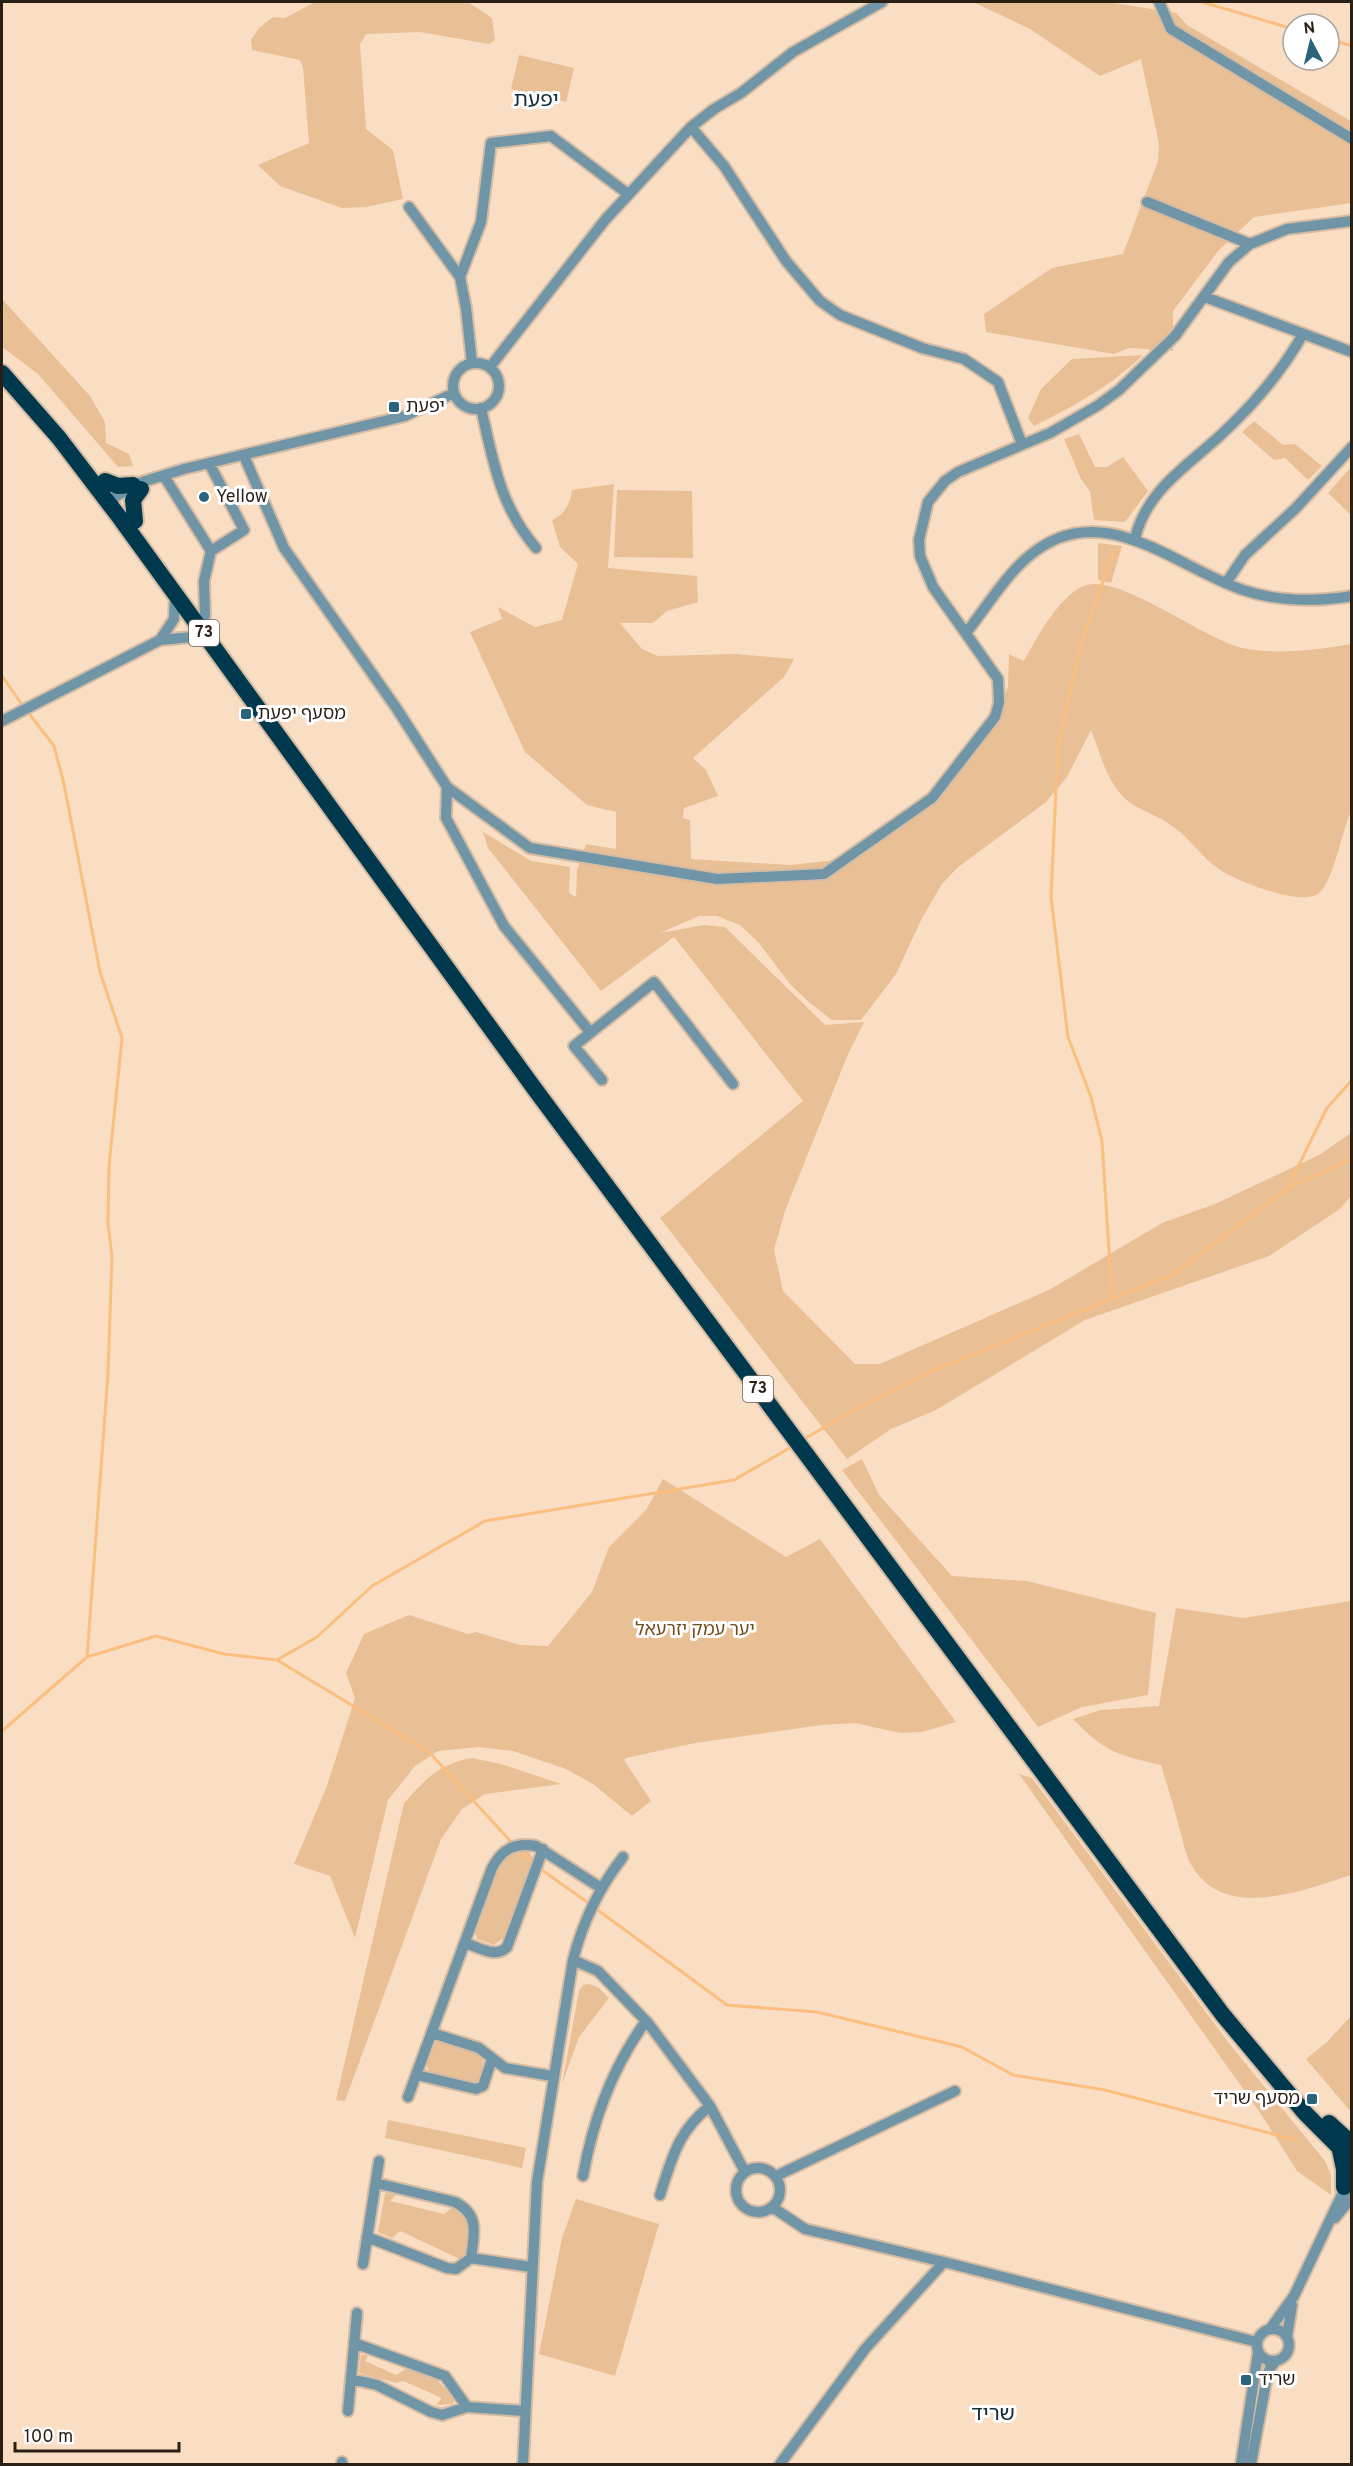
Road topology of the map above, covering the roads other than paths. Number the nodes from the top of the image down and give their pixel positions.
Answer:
1 (882, 2) edge
2 (1159, 2) edge
3 (691, 127) junction
4 (1352, 139) edge
5 (628, 194) junction
6 (1147, 202) dead end
7 (409, 207) dead end
8 (1352, 221) edge
9 (1250, 244) junction
10 (460, 277) junction
11 (1205, 297) junction
12 (1302, 333) junction
13 (1352, 352) edge
14 (472, 363) junction
15 (490, 367) junction
16 (2, 373) edge
17 (454, 393) junction
18 (481, 408) junction
19 (1022, 444) junction
20 (1352, 447) edge
21 (244, 456) junction
22 (209, 463) junction
23 (164, 476) junction
24 (105, 481) junction
25 (137, 488) junction
26 (116, 501) junction
27 (135, 521) junction
28 (1135, 539) junction
29 (536, 548) dead end
30 (211, 551) junction
31 (1226, 584) junction
32 (175, 593) junction
33 (1352, 596) edge
34 (205, 616) junction
35 (966, 633) junction
36 (160, 640) junction
37 (211, 642) junction
38 (2, 722) edge
39 (298, 759) junction
40 (447, 787) junction
41 (590, 1032) junction
42 (602, 1080) dead end
43 (733, 1084) dead end
44 (543, 1849) junction
45 (623, 1857) dead end
46 (601, 1888) junction
47 (465, 1943) junction
48 (573, 1960) junction
49 (646, 2021) junction
50 (432, 2033) junction
51 (492, 2059) junction
52 (417, 2075) junction
53 (552, 2076) junction
54 (955, 2091) dead end
55 (408, 2097) dead end
56 (710, 2106) junction
57 (1347, 2151) edge
58 (379, 2161) dead end
59 (745, 2172) junction
60 (583, 2176) dead end
61 (776, 2176) junction
62 (376, 2183) junction
63 (1349, 2187) edge
64 (660, 2195) dead end
65 (772, 2207) junction
66 (367, 2237) junction
67 (471, 2258) junction
68 (944, 2262) junction
69 (363, 2264) dead end
70 (531, 2267) junction
71 (1294, 2296) junction
72 (357, 2313) dead end
73 (1270, 2330) junction
74 (1287, 2337) junction
75 (354, 2343) junction
76 (1258, 2348) junction
77 (1276, 2361) junction
78 (351, 2379) junction
79 (467, 2407) junction
80 (348, 2411) dead end
81 (524, 2411) junction
82 (523, 2464) edge
83 (780, 2464) edge
84 (1240, 2464) edge
85 (1251, 2464) edge

1 - 3 street
2 - 4 street
3 - 5 street
3 - 19 street
5 - 10 street
5 - 15 street
6 - 9 street
7 - 10 street
8 - 9 street
9 - 11 street
10 - 14 street
11 - 12 street
11 - 19 street
12 - 13 street
12 - 28 street
14 - 15 street
14 - 17 street
15 - 18 street
16 - 24 highway, 73
16 - 26 highway, 73
17 - 18 street
17 - 21 street
18 - 29 street
19 - 35 street
20 - 31 street
21 - 22 street
21 - 40 street
22 - 23 street
22 - 30 street
23 - 25 street
23 - 30 street
24 - 25 highway
24 - 26 highway, 73
25 - 26 street
25 - 27 highway
26 - 27 highway, 73
26 - 32 highway, 73
27 - 34 highway, 73
28 - 31 street
28 - 35 street
30 - 34 street
31 - 33 street
32 - 36 street
32 - 37 highway, 73
34 - 39 highway, 73
35 - 40 street
36 - 37 street
36 - 38 street
37 - 39 highway, 73
39 - 57 highway, 73
40 - 41 street
41 - 42 street
41 - 43 street
44 - 46 street
44 - 47 street
44 - 47 street
45 - 46 street
46 - 48 street
47 - 50 street
48 - 49 street
48 - 53 street
49 - 56 street
49 - 60 street
50 - 51 street
50 - 52 street
51 - 52 street
51 - 53 street
52 - 55 street
53 - 70 street
54 - 61 street
56 - 59 street
56 - 64 street
57 - 63 highway
58 - 62 street
59 - 61 street
59 - 65 street
61 - 65 street
62 - 66 street
62 - 67 street
63 - 71 street
65 - 68 street
66 - 67 street
66 - 69 street
67 - 70 street
68 - 76 street
68 - 83 street
70 - 81 street
71 - 73 street
71 - 74 street
72 - 75 street
73 - 74 street
73 - 76 street
74 - 77 street
75 - 78 street
75 - 79 street
76 - 77 street
76 - 84 street
77 - 85 street
78 - 79 street
78 - 80 street
79 - 81 street
81 - 82 street

